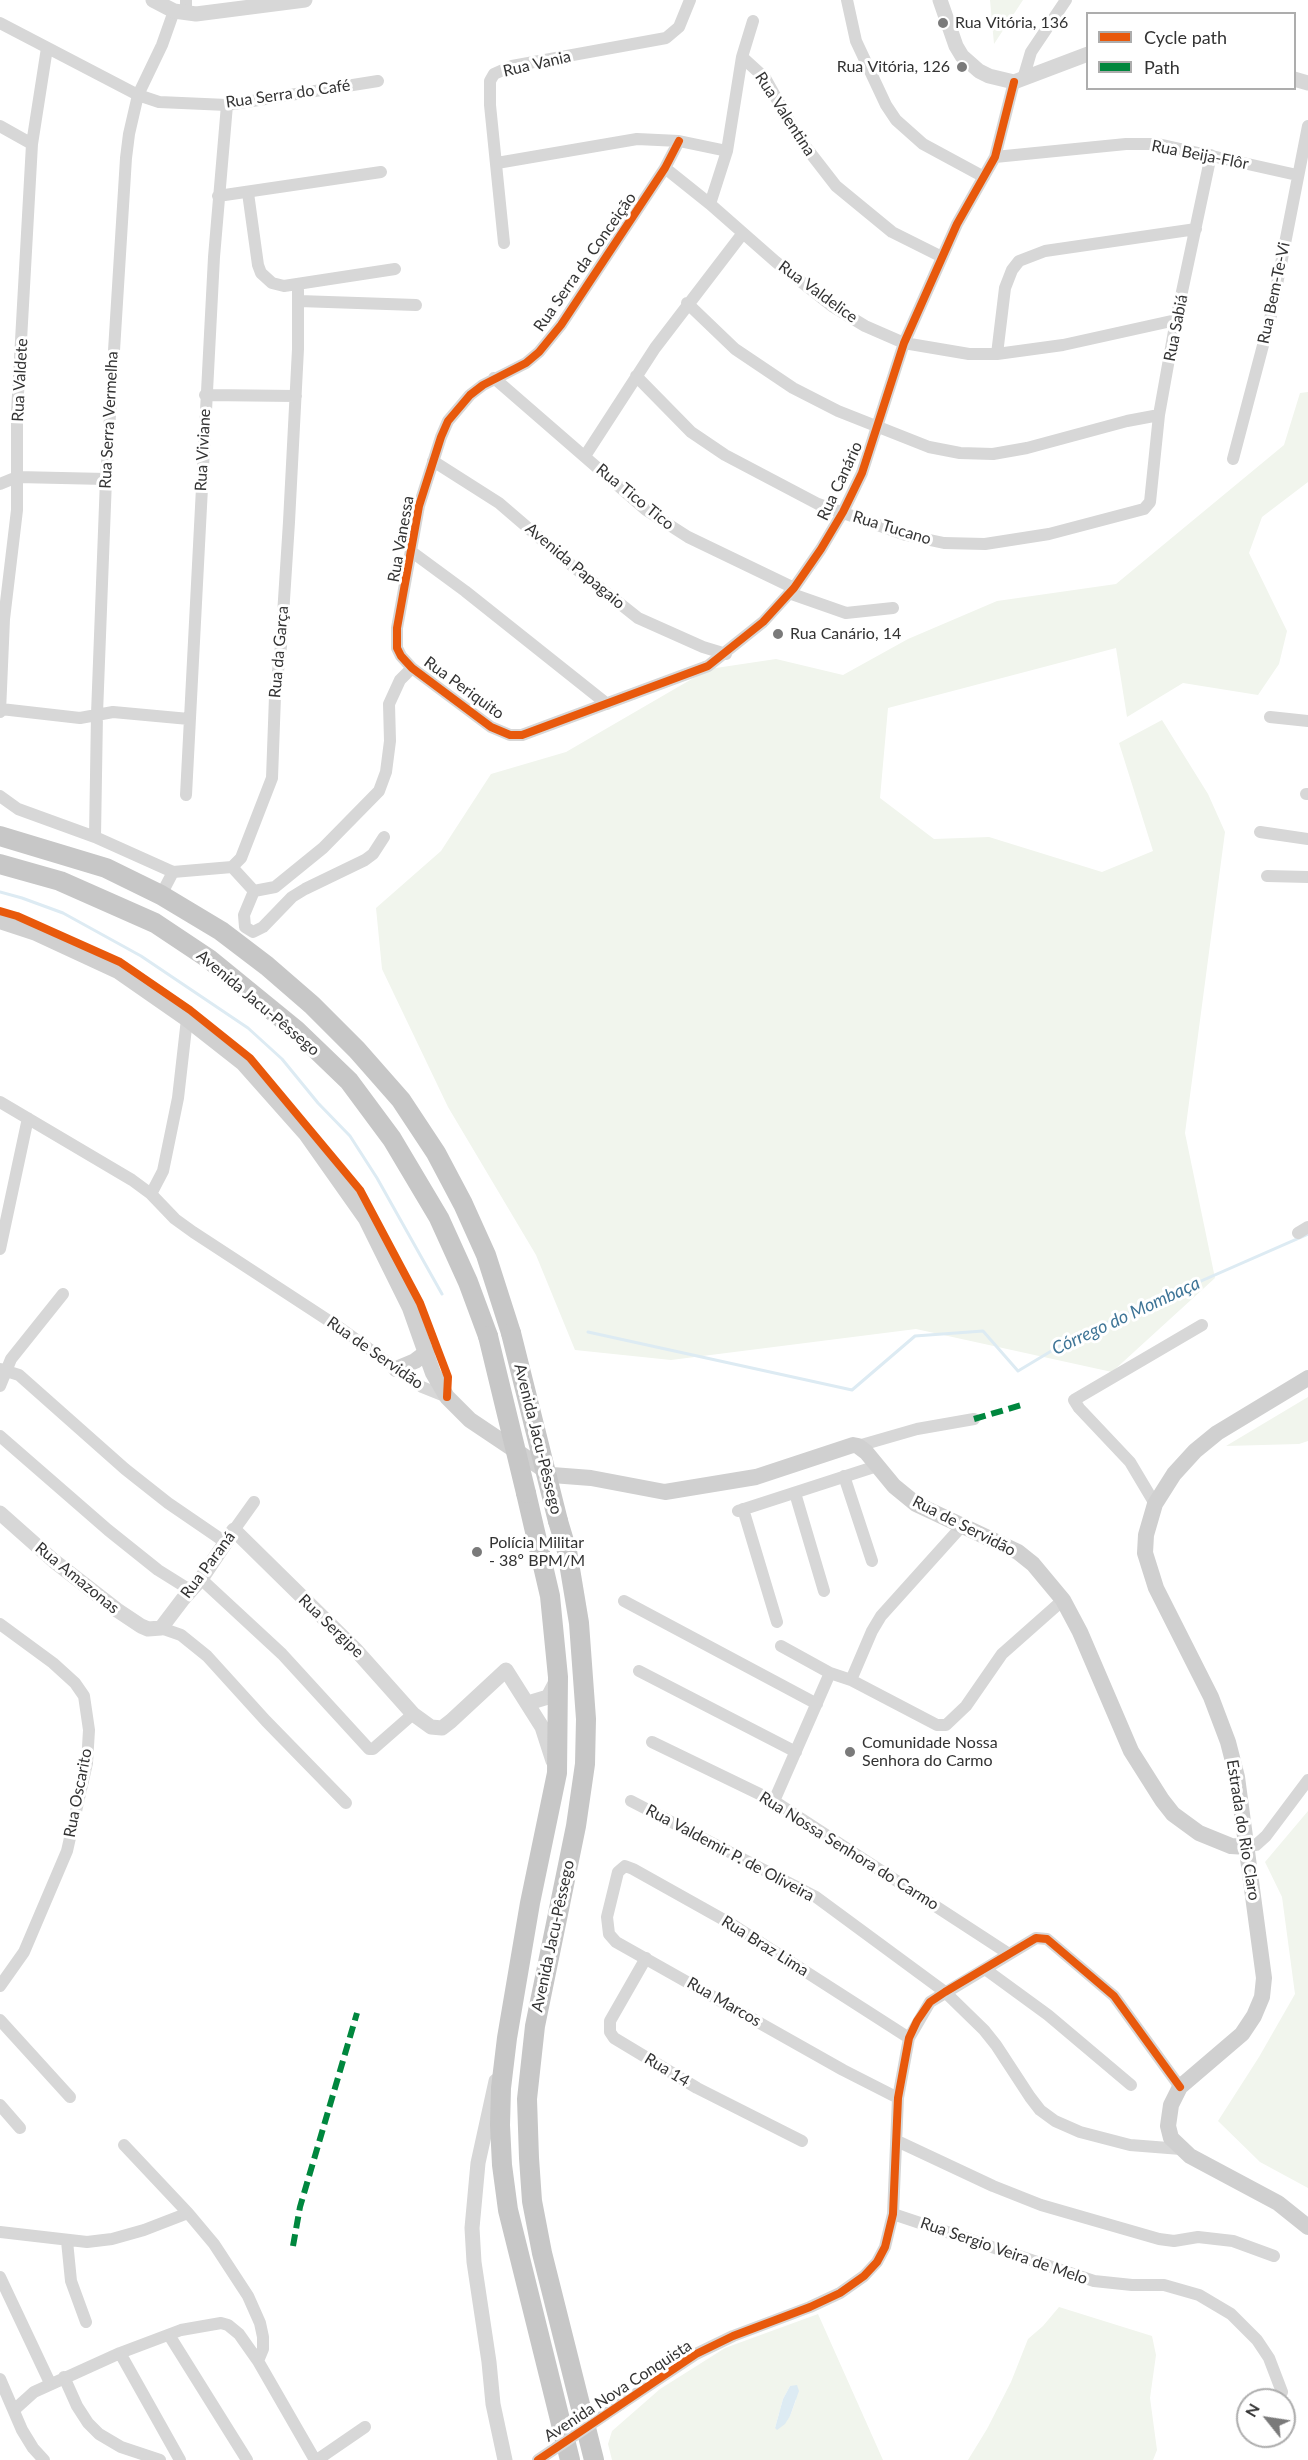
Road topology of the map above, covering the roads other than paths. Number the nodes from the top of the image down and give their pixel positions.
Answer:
1 (153, 0) edge
2 (305, 0) edge
3 (690, 0) edge
4 (847, 0) edge
5 (940, 0) edge
6 (1066, 0) edge
7 (182, 8) edge
8 (753, 21) dead end
9 (0, 23) edge
10 (47, 48) junction
11 (1086, 55) edge
12 (742, 57) junction
13 (1019, 80) junction
14 (378, 81) dead end
15 (138, 95) junction
16 (227, 105) junction
17 (0, 126) edge
18 (1308, 126) edge
19 (679, 141) junction
20 (32, 144) junction
21 (727, 151) junction
22 (1211, 155) junction
23 (995, 157) junction
24 (497, 163) junction
25 (665, 168) junction
26 (381, 172) dead end
27 (1297, 175) junction
28 (984, 177) junction
29 (248, 193) junction
30 (218, 196) junction
31 (711, 204) junction
32 (1196, 230) junction
33 (743, 233) junction
34 (504, 243) dead end
35 (942, 258) junction
36 (395, 269) dead end
37 (298, 284) junction
38 (299, 301) junction
39 (687, 303) junction
40 (416, 305) dead end
41 (1176, 320) junction
42 (904, 343) junction
43 (997, 354) junction
44 (636, 376) junction
45 (494, 378) junction
46 (205, 395) junction
47 (296, 396) junction
48 (1159, 415) junction
49 (878, 427) junction
50 (585, 456) junction
51 (1233, 459) dead end
52 (433, 460) junction
53 (18, 477) junction
54 (106, 479) junction
55 (0, 484) edge
56 (1150, 502) joint
57 (843, 512) junction
58 (412, 552) junction
59 (5, 573) edge
60 (792, 590) junction
61 (893, 608) dead end
62 (726, 654) junction
63 (401, 656) joint
64 (412, 668) junction
65 (607, 704) junction
66 (0, 710) edge
67 (97, 714) junction
68 (1270, 717) dead end
69 (189, 719) junction
70 (1308, 720) edge
71 (516, 736) joint
72 (186, 795) dead end
73 (0, 796) edge
74 (1260, 832) dead end
75 (0, 836) edge
76 (95, 837) junction
77 (384, 837) dead end
78 (1308, 839) edge
79 (0, 864) edge
80 (232, 867) junction
81 (173, 872) junction
82 (1267, 876) dead end
83 (1308, 877) edge
84 (254, 891) junction
85 (161, 895) junction
86 (0, 921) edge
87 (187, 1019) junction
88 (0, 1102) edge
89 (28, 1119) junction
90 (151, 1194) junction
91 (0, 1249) edge
92 (63, 1293) dead end
93 (1202, 1325) dead end
94 (427, 1352) junction
95 (396, 1369) junction
96 (3, 1370) edge
97 (1308, 1378) edge
98 (0, 1386) edge
99 (447, 1397) junction
100 (974, 1419) dead end
101 (0, 1436) edge
102 (858, 1446) junction
103 (877, 1466) junction
104 (844, 1476) junction
105 (795, 1493) junction
106 (254, 1502) dead end
107 (1155, 1504) junction
108 (0, 1513) edge
109 (962, 1526) junction
110 (234, 1530) junction
111 (225, 1542) junction
112 (872, 1561) dead end
113 (196, 1585) junction
114 (824, 1591) dead end
115 (1063, 1600) junction
116 (624, 1601) dead end
117 (777, 1622) dead end
118 (0, 1624) edge
119 (161, 1628) junction
120 (781, 1646) dead end
121 (639, 1671) dead end
122 (830, 1673) junction
123 (558, 1677) junction
124 (851, 1680) junction
125 (528, 1703) junction
126 (817, 1704) junction
127 (414, 1714) junction
128 (652, 1742) dead end
129 (796, 1752) junction
130 (557, 1773) junction
131 (1308, 1780) edge
132 (631, 1801) dead end
133 (774, 1801) junction
134 (346, 1803) dead end
135 (1247, 1847) junction
136 (618, 1872) joint
137 (1009, 1954) junction
138 (646, 1958) junction
139 (985, 1969) junction
140 (2, 1980) edge
141 (945, 1992) junction
142 (0, 2020) edge
143 (507, 2038) junction
144 (909, 2038) junction
145 (1131, 2085) dead end
146 (1180, 2087) junction
147 (70, 2097) dead end
148 (897, 2098) junction
149 (0, 2105) edge
150 (20, 2128) dead end
151 (802, 2141) dead end
152 (897, 2141) junction
153 (124, 2145) dead end
154 (1181, 2149) junction
155 (188, 2212) junction
156 (893, 2214) junction
157 (1308, 2227) edge
158 (0, 2232) edge
159 (67, 2241) junction
160 (1274, 2256) dead end
161 (0, 2277) edge
162 (86, 2322) dead end
163 (169, 2335) junction
164 (120, 2353) junction
165 (258, 2361) junction
166 (489, 2362) junction
167 (64, 2377) junction
168 (0, 2379) edge
169 (50, 2383) junction
170 (1280, 2388) edge
171 (14, 2410) junction
172 (365, 2427) dead end
173 (44, 2460) edge
174 (160, 2460) edge
175 (180, 2460) edge
176 (247, 2460) edge
177 (316, 2460) edge
178 (505, 2460) edge
179 (514, 2460) edge
180 (538, 2460) edge
181 (570, 2460) edge
182 (594, 2460) edge

1 - 7 street
2 - 7 street
3 - 24 street, Rua Vania
4 - 28 street
5 - 13 street
6 - 13 street, Rua Canário
7 - 15 street, Rua Serra Vermelha
8 - 12 street
9 - 10 street, Rua Serra do Café
10 - 15 street, Rua Serra do Café
10 - 20 street, Rua Valdete
11 - 13 street
12 - 21 street
12 - 35 street, Rua Valentina
13 - 23 street, Rua Canário
14 - 16 street, Rua Serra do Café
15 - 16 street, Rua Serra do Café
15 - 54 street, Rua Serra Vermelha
16 - 30 street, Rua Viviane
17 - 20 street
18 - 27 street, Rua Bem-Te-Vi
19 - 21 street
19 - 24 street
19 - 25 street, Rua Serra da Conceição
20 - 53 street, Rua Valdete
21 - 31 street
22 - 23 street, Rua Beija-Flôr
22 - 27 street, Rua Beija-Flôr
22 - 32 street, Rua Sabiá
23 - 28 street, Rua Canário
24 - 34 street, Rua Vania
25 - 31 street, Rua Valdelice
25 - 45 street, Rua Serra da Conceição
26 - 29 street
27 - 51 street, Rua Bem-Te-Vi
28 - 35 street, Rua Canário
29 - 30 street
29 - 37 street
30 - 46 street, Rua Viviane
31 - 33 street, Rua Valdelice
32 - 41 street, Rua Sabiá
32 - 43 street
33 - 39 street
33 - 42 street, Rua Valdelice
35 - 42 street, Rua Canário
36 - 37 street
37 - 38 street, Rua da Garça
38 - 40 street
38 - 47 street, Rua da Garça
39 - 44 street
39 - 49 street
41 - 43 street, Rua Valdelice
41 - 48 street, Rua Sabiá
42 - 43 street, Rua Valdelice
42 - 49 street, Rua Canário
44 - 50 street
44 - 57 street, Rua Tucano
45 - 50 street, Rua Tico Tico
45 - 52 street, Rua Vanessa
46 - 47 street
46 - 69 street, Rua Viviane
47 - 80 street, Rua da Garça
48 - 49 street
48 - 56 street, Rua Sabiá
49 - 57 street, Rua Canário
50 - 60 street, Rua Tico Tico
52 - 58 street, Rua Vanessa
52 - 62 street, Avenida Papagaio
53 - 54 street
53 - 55 street
53 - 59 street, Rua Valdete
54 - 67 street, Rua Serra Vermelha
56 - 57 street, Rua Tucano
57 - 60 street, Rua Canário
58 - 63 street, Rua Vanessa
58 - 65 street
59 - 66 street, Rua Valdete
60 - 61 street, Rua Tico Tico
60 - 62 street, Rua Canário
62 - 65 street, Rua Canário
63 - 64 street, Rua Periquito
64 - 71 street, Rua Periquito
64 - 84 street
65 - 71 street, Rua Canário
66 - 67 street
67 - 69 street
67 - 76 street, Rua Serra Vermelha
68 - 70 street
69 - 72 street, Rua Viviane
73 - 76 street
74 - 78 street
75 - 85 highway, Avenida Jacu-Pêssego
76 - 81 street
77 - 84 street
79 - 123 highway, Avenida Jacu-Pêssego, bridge
80 - 81 street
80 - 84 street
81 - 85 street
82 - 83 street
85 - 182 highway, Avenida Jacu-Pêssego, bridge
86 - 87 main road
87 - 90 street
87 - 94 main road
88 - 89 street, Rua de Servidão
89 - 90 street, Rua de Servidão
89 - 91 street
90 - 95 street, Rua de Servidão
92 - 96 street
93 - 107 street
94 - 95 main road
94 - 99 main road
95 - 99 street, Rua de Servidão
96 - 98 street
96 - 111 street
97 - 107 main road, Estrada do Rio Claro
99 - 102 main road, Rua de Servidão
100 - 102 street
101 - 113 street
102 - 103 main road, Rua de Servidão
103 - 104 street
103 - 109 main road, Rua de Servidão
104 - 105 street
104 - 112 street
105 - 114 street
105 - 117 street
106 - 110 street, Rua Paraná
107 - 135 main road, Estrada do Rio Claro
108 - 119 street, Rua Amazonas
109 - 115 main road, Rua de Servidão
109 - 124 street
110 - 111 street, Rua Paraná
110 - 127 street, Rua Sergipe
111 - 113 street, Rua Paraná
113 - 119 street, Rua Paraná
113 - 127 street
115 - 124 street
115 - 135 main road, Rua de Servidão
116 - 126 street
118 - 140 street, Rua Oscarito
119 - 134 street
120 - 122 street
121 - 129 street
122 - 124 street
122 - 126 street
123 - 125 street
123 - 130 highway, Avenida Jacu-Pêssego
125 - 127 street, Rua Sergipe
125 - 130 street
126 - 129 street
128 - 133 street, Rua Nossa Senhora do Carmo
129 - 133 street
130 - 143 highway, Avenida Jacu-Pêssego
131 - 135 street
132 - 141 street, Rua Valdemir P. de Oliveira
133 - 137 street, Rua Nossa Senhora do Carmo
135 - 146 main road, Estrada do Rio Claro
136 - 138 street, Rua Marcos
136 - 144 street, Rua Braz Lima
137 - 139 street, Avenida Nova Conquista
137 - 146 street, Avenida Nova Conquista
138 - 148 street, Rua Marcos
138 - 151 street, Rua 14
139 - 141 street, Avenida Nova Conquista
139 - 145 street
141 - 144 street, Avenida Nova Conquista
141 - 154 street, Rua Valdemir P. de Oliveira
142 - 147 street
143 - 166 street
143 - 181 highway, Avenida Jacu-Pêssego
144 - 148 street, Avenida Nova Conquista
146 - 154 main road, Estrada do Rio Claro
148 - 152 street, Avenida Nova Conquista
149 - 150 street
152 - 156 street, Avenida Nova Conquista
152 - 160 street
153 - 155 street
154 - 157 main road
155 - 159 street
155 - 165 street
156 - 170 street, Rua Sergio Veira de Melo
156 - 180 street, Avenida Nova Conquista, bridge
158 - 159 street
159 - 162 street
161 - 169 street
163 - 164 street
163 - 165 street
163 - 176 street
164 - 167 street
164 - 175 street
165 - 177 street
166 - 178 street
166 - 179 street
167 - 169 street
167 - 174 street
168 - 171 street
169 - 171 street
171 - 173 street
172 - 177 street

